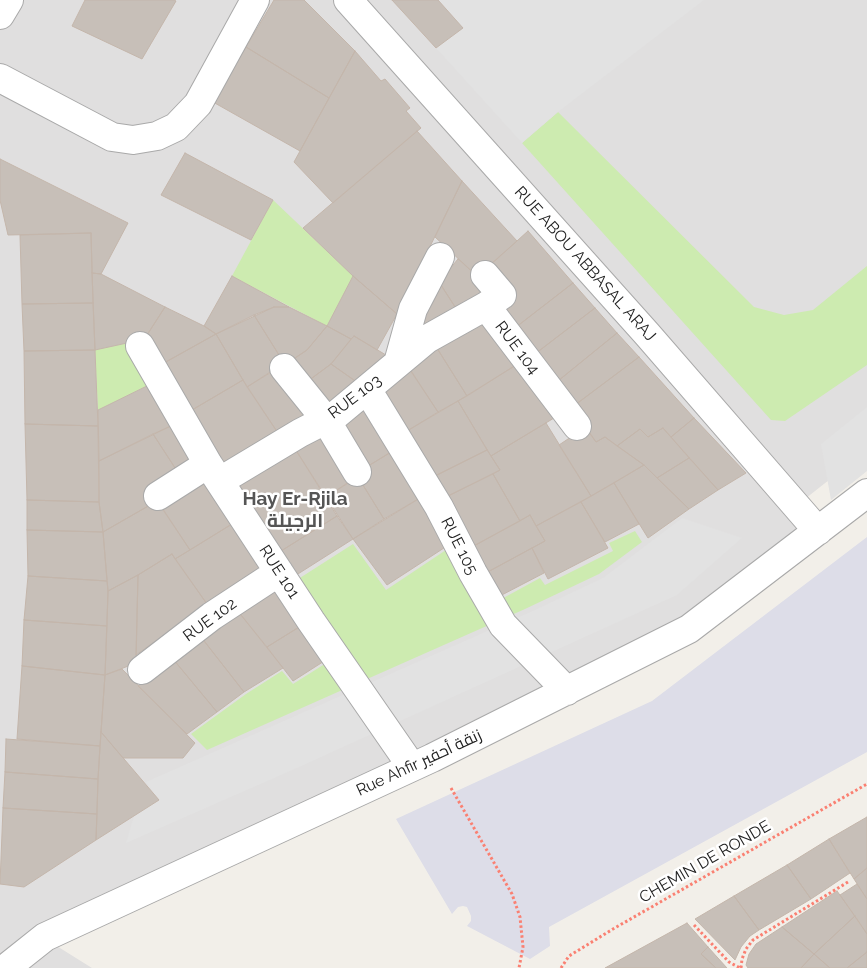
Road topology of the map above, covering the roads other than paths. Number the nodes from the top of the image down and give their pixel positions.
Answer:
1 (9, 0) edge
2 (255, 0) edge
3 (348, 0) edge
4 (0, 15) edge
5 (0, 78) edge
6 (440, 257) dead end
7 (485, 275) dead end
8 (486, 306) junction
9 (140, 346) dead end
10 (398, 363) junction
11 (284, 368) dead end
12 (368, 389) junction
13 (326, 420) junction
14 (577, 426) dead end
15 (214, 472) junction
16 (357, 472) dead end
17 (867, 493) edge
18 (158, 496) dead end
19 (818, 531) junction
20 (279, 572) junction
21 (142, 670) dead end
22 (566, 691) junction
23 (422, 762) junction
24 (0, 964) edge
25 (5, 968) edge

1 - 4 street
2 - 5 street
3 - 19 street, RUE ABOU ABBASAL ARAJ
6 - 10 street
7 - 8 street, RUE 104
8 - 10 street, RUE 103
8 - 14 street, RUE 104
9 - 15 street, RUE 101
10 - 12 street, RUE 103
11 - 13 street
12 - 13 street, RUE 103
12 - 22 street, RUE 105
13 - 15 street, RUE 103
13 - 16 street
15 - 18 street, RUE 103
15 - 20 street, RUE 101
17 - 19 street, Rue Ahfir زنقة أحفير
19 - 22 street, Rue Ahfir زنقة أحفير
20 - 21 street, RUE 102
20 - 23 street, RUE 101
22 - 23 street, Rue Ahfir زنقة أحفير
23 - 25 street, Rue Ahfir زنقة أحفير
24 - 25 street

